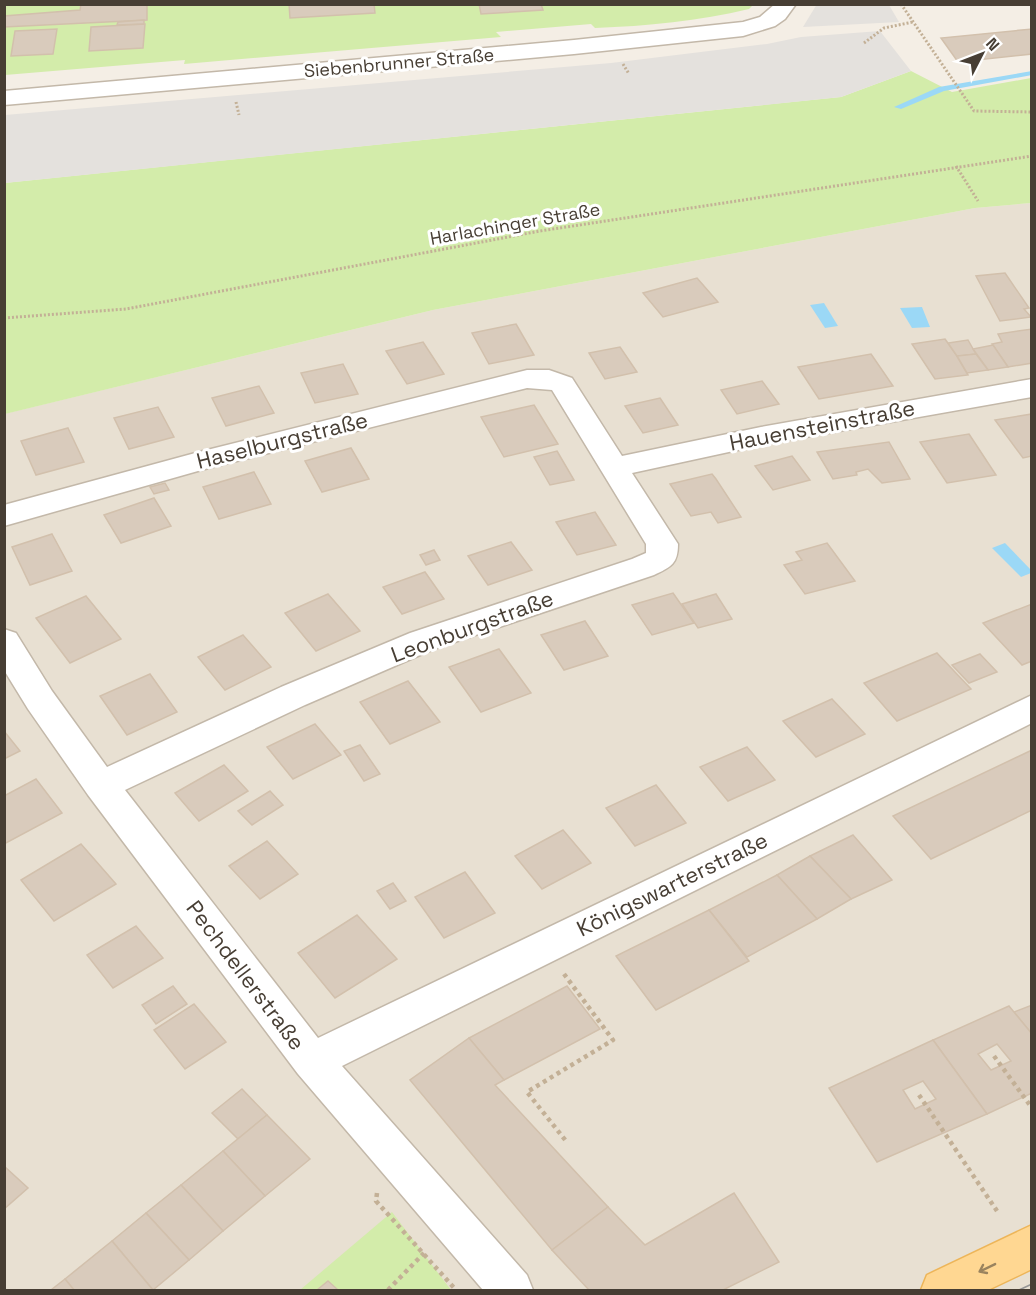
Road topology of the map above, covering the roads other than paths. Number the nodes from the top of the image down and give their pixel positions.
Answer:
1 (786, 4) edge
2 (4, 98) edge
3 (562, 384) joint
4 (1032, 388) edge
5 (614, 467) junction
6 (4, 516) edge
7 (4, 641) edge
8 (1032, 708) edge
9 (100, 785) junction
10 (312, 1061) junction
11 (1032, 1246) edge
12 (511, 1290) edge
13 (943, 1290) edge

1 - 2 street, Siebenbrunner Straße
3 - 5 street, Leonburgstraße
3 - 6 street, Haselburgstraße
4 - 5 street, Hauensteinstraße
5 - 9 street, Leonburgstraße
7 - 9 street, Pechdellerstraße
8 - 10 street, Königswarterstraße
9 - 10 street, Pechdellerstraße
10 - 12 street, Pechdellerstraße
11 -> 13 main road

